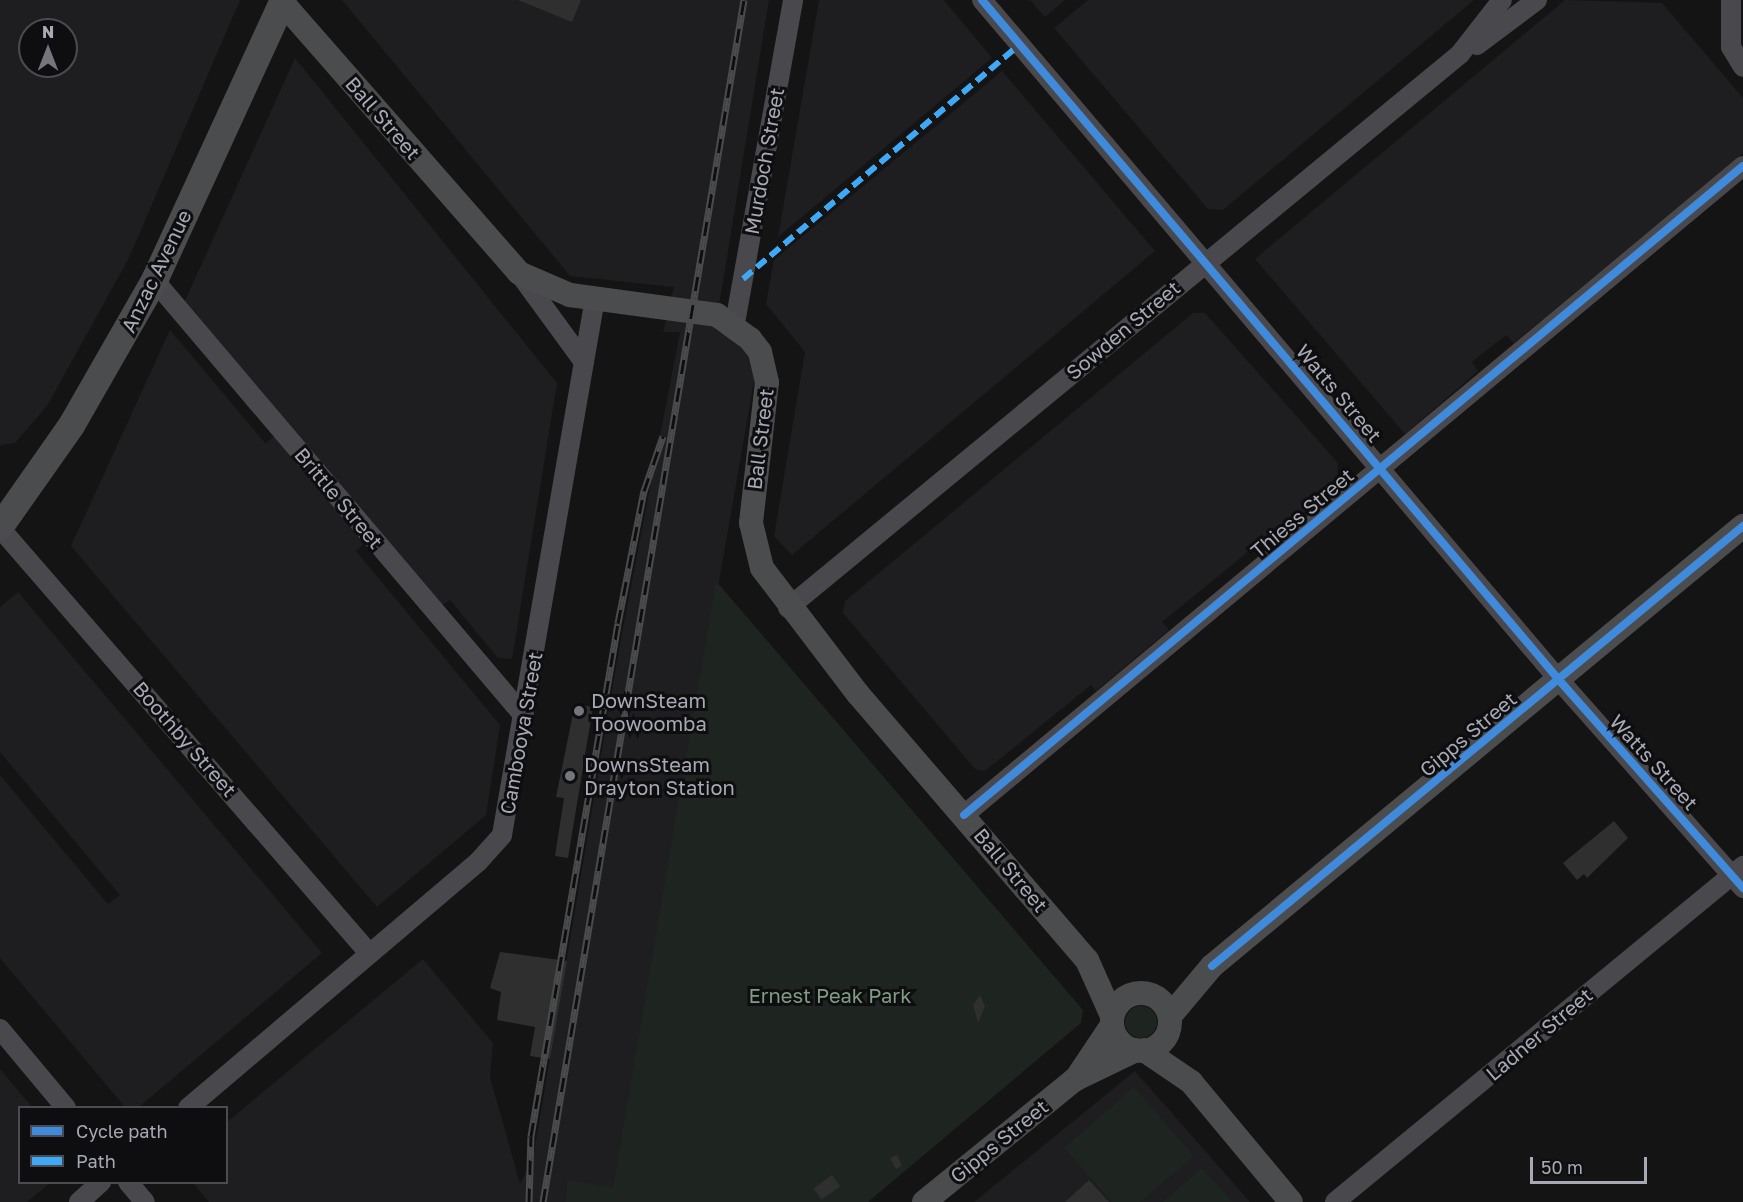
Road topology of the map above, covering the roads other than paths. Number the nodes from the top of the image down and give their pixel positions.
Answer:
1 (793, 0) edge
2 (982, 0) edge
3 (1502, 0) edge
4 (1537, 0) edge
5 (1731, 0) edge
6 (282, 1) edge
7 (1460, 54) junction
8 (1743, 67) edge
9 (1743, 165) edge
10 (1205, 261) junction
11 (519, 273) junction
12 (154, 280) junction
13 (595, 298) junction
14 (735, 323) junction
15 (584, 362) junction
16 (1381, 468) junction
17 (1743, 526) edge
18 (0, 527) edge
19 (788, 608) junction
20 (1559, 680) junction
21 (524, 716) junction
22 (964, 815) junction
23 (1739, 876) edge
24 (369, 952) junction
25 (1087, 960) junction
26 (1212, 966) junction
27 (1144, 993) junction
28 (1112, 1021) junction
29 (1169, 1023) junction
30 (0, 1029) edge
31 (1140, 1050) junction
32 (1074, 1080) junction
33 (1191, 1082) junction
34 (65, 1106) edge
35 (189, 1106) edge
36 (99, 1184) edge
37 (130, 1184) edge
38 (79, 1202) edge
39 (145, 1202) edge
40 (924, 1202) edge
41 (1291, 1202) edge
42 (1335, 1202) edge

1 - 14 street, Murdoch Street
2 - 10 street, Watts Street
3 - 7 street, Sowden Street
4 - 7 street, Sowden Street
5 - 8 street
6 - 11 main road, Ball Street
6 - 12 highway, Anzac Avenue
7 - 10 street, Sowden Street
9 - 16 street, Thiess Street
10 - 16 street, Watts Street
10 - 19 street, Sowden Street
11 - 13 main road, Ball Street
11 - 15 street
12 - 18 highway, Anzac Avenue
12 - 21 street, Brittle Street
13 - 14 main road, Ball Street
13 - 15 street, Cambooya Street
14 - 19 main road, Ball Street
15 - 21 street, Cambooya Street
16 - 20 street, Watts Street
16 - 22 street, Thiess Street
17 - 20 main road, Gipps Street
18 - 24 street, Boothby Street
19 - 22 main road, Ball Street
20 - 23 street, Watts Street
20 - 26 main road, Gipps Street
21 - 24 street, Cambooya Street
22 - 25 main road, Ball Street
23 - 42 street, Ladner Street
24 - 35 street, Cambooya Street
25 - 27 main road, Ball Street
25 - 28 main road, Ball Street
26 - 27 main road, Gipps Street
26 - 29 main road, Gipps Street
27 - 28 main road
27 - 29 main road
28 - 31 main road
28 - 32 main road, Gipps Street
29 - 31 main road
29 - 33 main road
30 - 34 street
31 - 32 main road, Gipps Street
31 - 33 main road
32 - 40 main road, Gipps Street
33 - 41 main road
36 - 38 street
37 - 39 street

